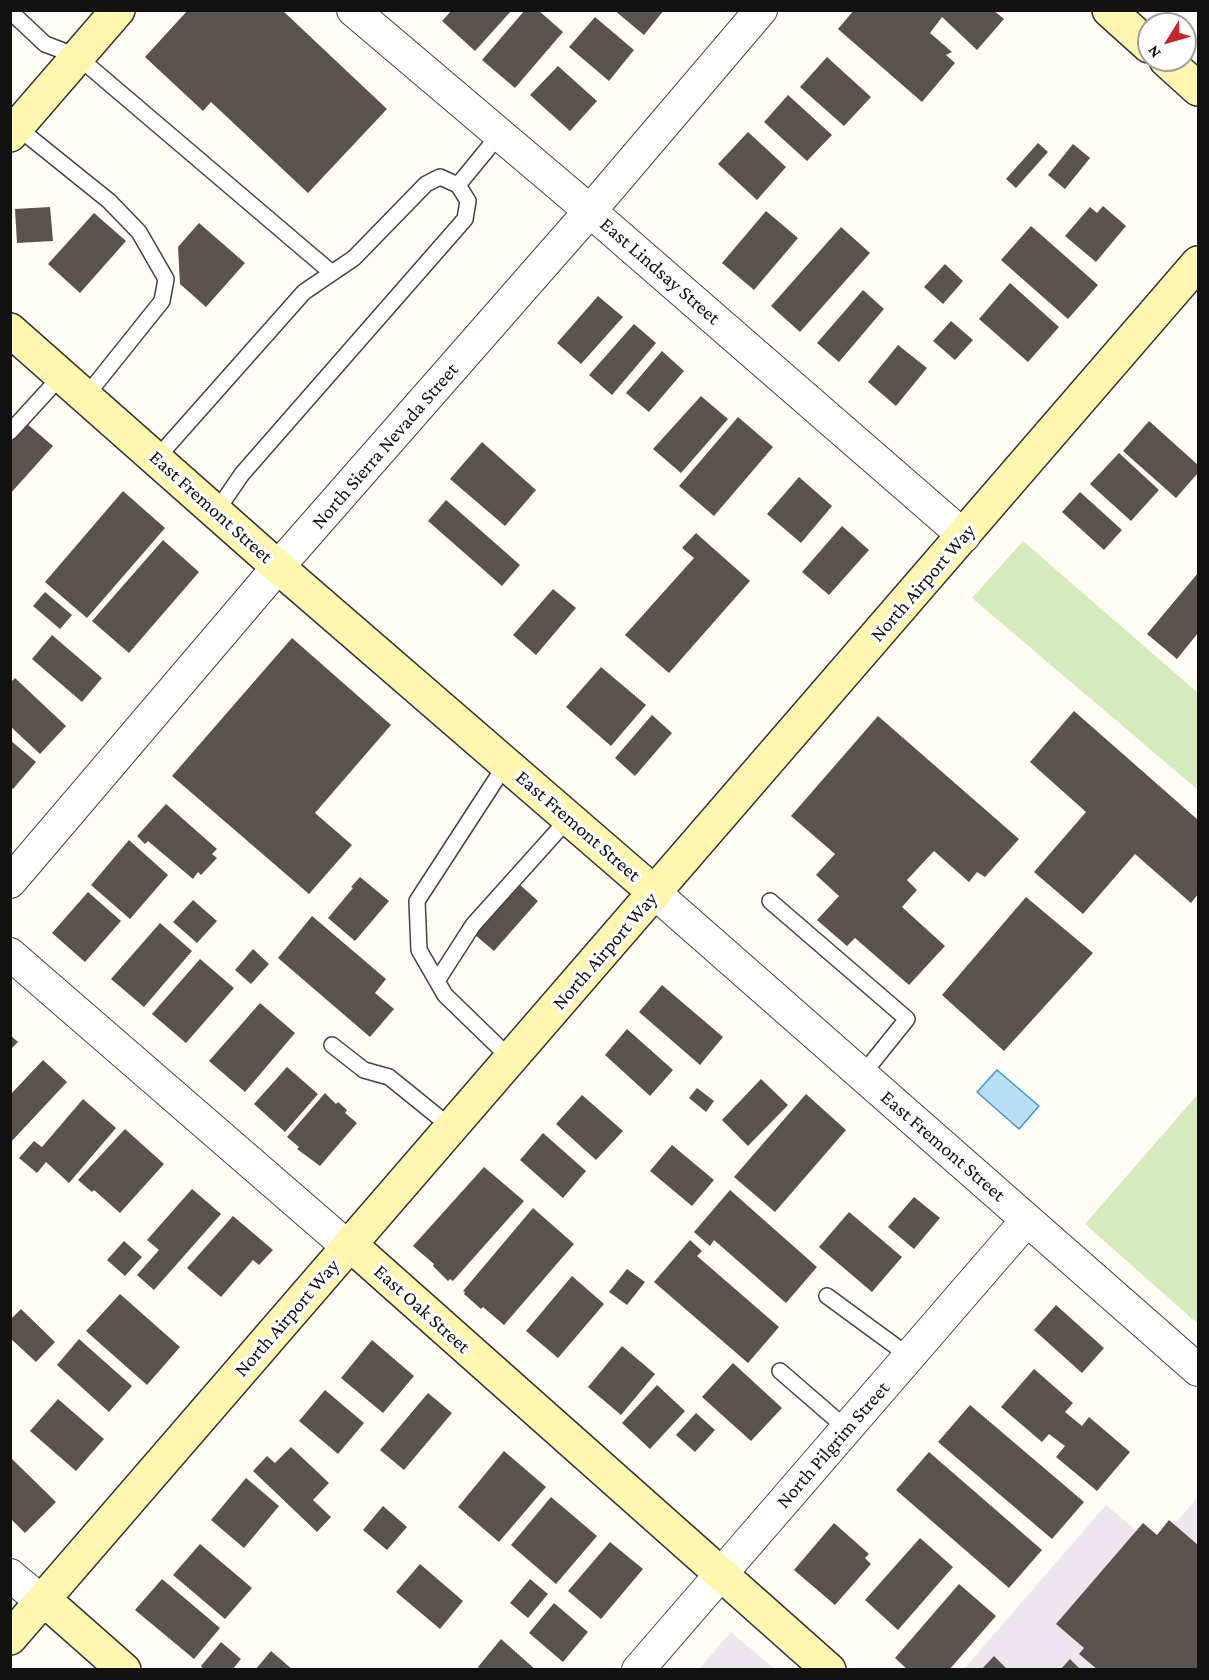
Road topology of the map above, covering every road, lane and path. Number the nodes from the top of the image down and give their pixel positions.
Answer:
1 (118, 10) edge
2 (353, 10) edge
3 (760, 10) edge
4 (1109, 10) edge
5 (10, 11) edge
6 (1137, 34) edge
7 (77, 56) junction
8 (1179, 72) edge
9 (1198, 89) edge
10 (14, 131) edge
11 (499, 135) junction
12 (458, 184) junction
13 (590, 211) junction
14 (1198, 263) edge
15 (332, 273) junction
16 (13, 338) edge
17 (62, 375) junction
18 (86, 396) junction
19 (10, 432) edge
20 (156, 459) junction
21 (216, 512) junction
22 (964, 536) junction
23 (278, 567) junction
24 (506, 764) junction
25 (569, 818) junction
26 (10, 882) edge
27 (656, 893) junction
28 (770, 902) dead end
29 (10, 954) edge
30 (436, 981) junction
31 (332, 1045) dead end
32 (511, 1059) junction
33 (862, 1075) junction
34 (452, 1128) junction
35 (1027, 1220) junction
36 (348, 1247) junction
37 (827, 1296) dead end
38 (909, 1356) junction
39 (1198, 1370) edge
40 (780, 1371) dead end
41 (847, 1429) junction
42 (10, 1575) edge
43 (721, 1575) junction
44 (42, 1602) junction
45 (10, 1638) edge
46 (124, 1670) edge
47 (638, 1670) edge
48 (829, 1670) edge

1 - 7 main road
2 - 11 street, East Lindsay Street
3 - 13 street, North Sierra Nevada Street
4 - 6 main road
5 - 7 lane
7 - 10 main road
7 - 15 lane
8 - 9 main road
10 - 18 lane
11 - 12 lane
11 - 13 street, East Lindsay Street
12 - 15 lane
12 - 21 lane
13 - 22 street, East Lindsay Street
13 - 23 street, North Sierra Nevada Street
14 - 22 main road, North Airport Way
15 - 20 lane
16 - 17 main road, East Fremont Street
17 - 18 main road, East Fremont Street
17 - 19 lane
18 - 20 main road, East Fremont Street
20 - 21 main road, East Fremont Street
21 - 23 main road, East Fremont Street
22 - 27 main road, North Airport Way
23 - 24 main road, East Fremont Street
23 - 26 street, North Sierra Nevada Street
24 - 25 main road, East Fremont Street
24 - 30 lane
25 - 27 main road, East Fremont Street
25 - 30 lane
27 - 32 main road, North Airport Way
27 - 33 street, East Fremont Street
28 - 33 lane
29 - 36 street, East Oak Street
30 - 32 lane
31 - 34 lane
32 - 34 main road, North Airport Way
33 - 35 street, East Fremont Street
34 - 36 main road, North Airport Way
35 - 38 street, North Pilgrim Street
35 - 39 street, East Fremont Street
36 - 43 main road, East Oak Street
36 - 44 main road, North Airport Way
37 - 38 lane
38 - 41 street, North Pilgrim Street
40 - 41 lane
41 - 43 street, North Pilgrim Street
42 - 44 street
43 - 47 street, North Pilgrim Street
43 - 48 main road, East Oak Street
44 - 45 main road, North Airport Way
44 - 46 main road

